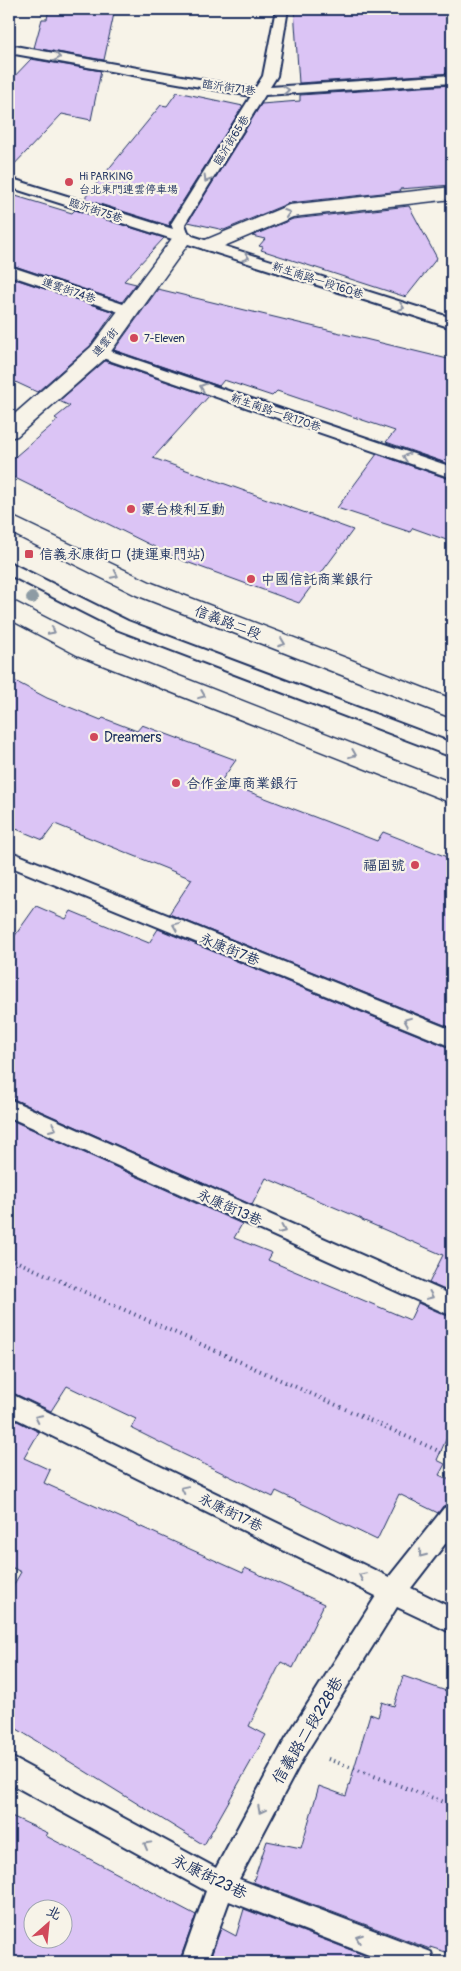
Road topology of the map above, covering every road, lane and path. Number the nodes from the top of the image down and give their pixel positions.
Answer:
1 (282, 9) edge
2 (9, 49) edge
3 (452, 79) edge
4 (261, 92) junction
5 (9, 182) edge
6 (452, 193) edge
7 (183, 237) junction
8 (210, 245) junction
9 (9, 270) edge
10 (130, 311) junction
11 (452, 323) edge
12 (99, 352) junction
13 (9, 431) edge
14 (452, 473) edge
15 (9, 523) edge
16 (9, 568) edge
17 (9, 609) edge
18 (452, 709) edge
19 (452, 750) edge
20 (452, 793) edge
21 (9, 858) edge
22 (452, 1039) edge
23 (9, 1108) edge
24 (9, 1258) edge
25 (452, 1306) edge
26 (9, 1404) edge
27 (452, 1457) edge
28 (452, 1516) edge
29 (393, 1591) junction
30 (452, 1622) edge
31 (295, 1747) junction
32 (9, 1769) edge
33 (452, 1805) edge
34 (222, 1885) junction
35 (194, 1962) edge
36 (421, 1962) edge

1 - 4 lane, 臨沂街65巷
2 -> 4 lane, 臨沂街71巷
4 -> 3 lane, 臨沂街71巷
4 -> 7 lane, 臨沂街65巷
5 - 7 lane, 臨沂街75巷
8 -> 6 main road
7 - 8 lane, 新生南路一段160巷
7 - 10 main road, 連雲街
8 -> 11 lane, 新生南路一段160巷
9 - 10 lane, 連雲街74巷
10 - 12 main road, 連雲街
12 - 13 main road, 連雲街
14 -> 12 lane, 新生南路一段170巷
15 -> 18 main road, 信義路二段
16 - 19 lane
17 -> 20 main road
22 -> 21 lane, 永康街7巷
23 -> 25 lane, 永康街13巷
24 - 27 path
29 -> 26 lane, 永康街17巷
28 -> 29 lane, 信義路二段228巷
29 - 30 lane, 永康街17巷
29 - 31 lane, 信義路二段228巷
31 - 33 path
31 -> 34 lane, 信義路二段228巷
34 -> 32 lane, 永康街23巷
34 - 35 lane, 信義路二段228巷
36 -> 34 lane, 永康街23巷

